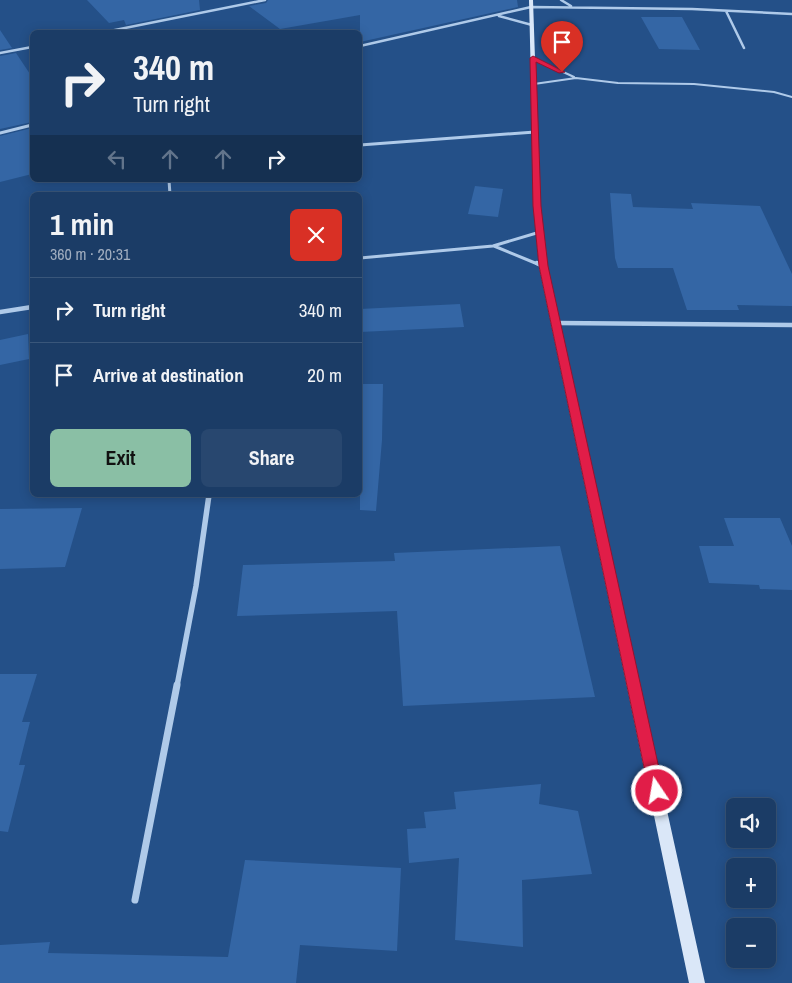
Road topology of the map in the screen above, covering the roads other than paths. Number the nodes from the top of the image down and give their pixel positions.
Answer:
1 (265, 0) edge
2 (561, 0) edge
3 (531, 4) edge
4 (571, 6) junction
5 (726, 11) junction
6 (792, 14) edge
7 (498, 16) junction
8 (532, 25) junction
9 (115, 30) edge
10 (362, 46) edge
11 (30, 47) edge
12 (744, 48) dead end
13 (0, 53) edge
14 (533, 58) junction
15 (576, 78) junction
16 (534, 84) junction
17 (792, 97) edge
18 (30, 126) edge
19 (535, 132) junction
20 (0, 133) edge
21 (362, 145) edge
22 (540, 232) junction
23 (493, 246) junction
24 (362, 258) edge
25 (543, 266) junction
26 (30, 307) edge
27 (0, 312) edge
28 (557, 323) junction
29 (792, 325) edge
30 (209, 497) edge
31 (135, 900) dead end
32 (697, 983) edge

1 - 9 street
2 - 4 street
3 - 4 street
3 - 7 street
3 - 8 main road
4 - 5 street
5 - 6 street
5 - 12 street
7 - 8 street
7 - 10 street
8 - 14 main road
11 - 13 street
14 - 15 lane
14 - 16 main road
15 - 16 lane
15 - 17 lane
16 - 19 main road
18 - 20 street
19 - 21 street
19 - 22 main road
22 - 23 street
22 - 25 main road
23 - 24 street
23 - 25 street
25 - 28 main road
26 - 27 street
28 - 29 street
28 - 32 main road
30 - 31 street

